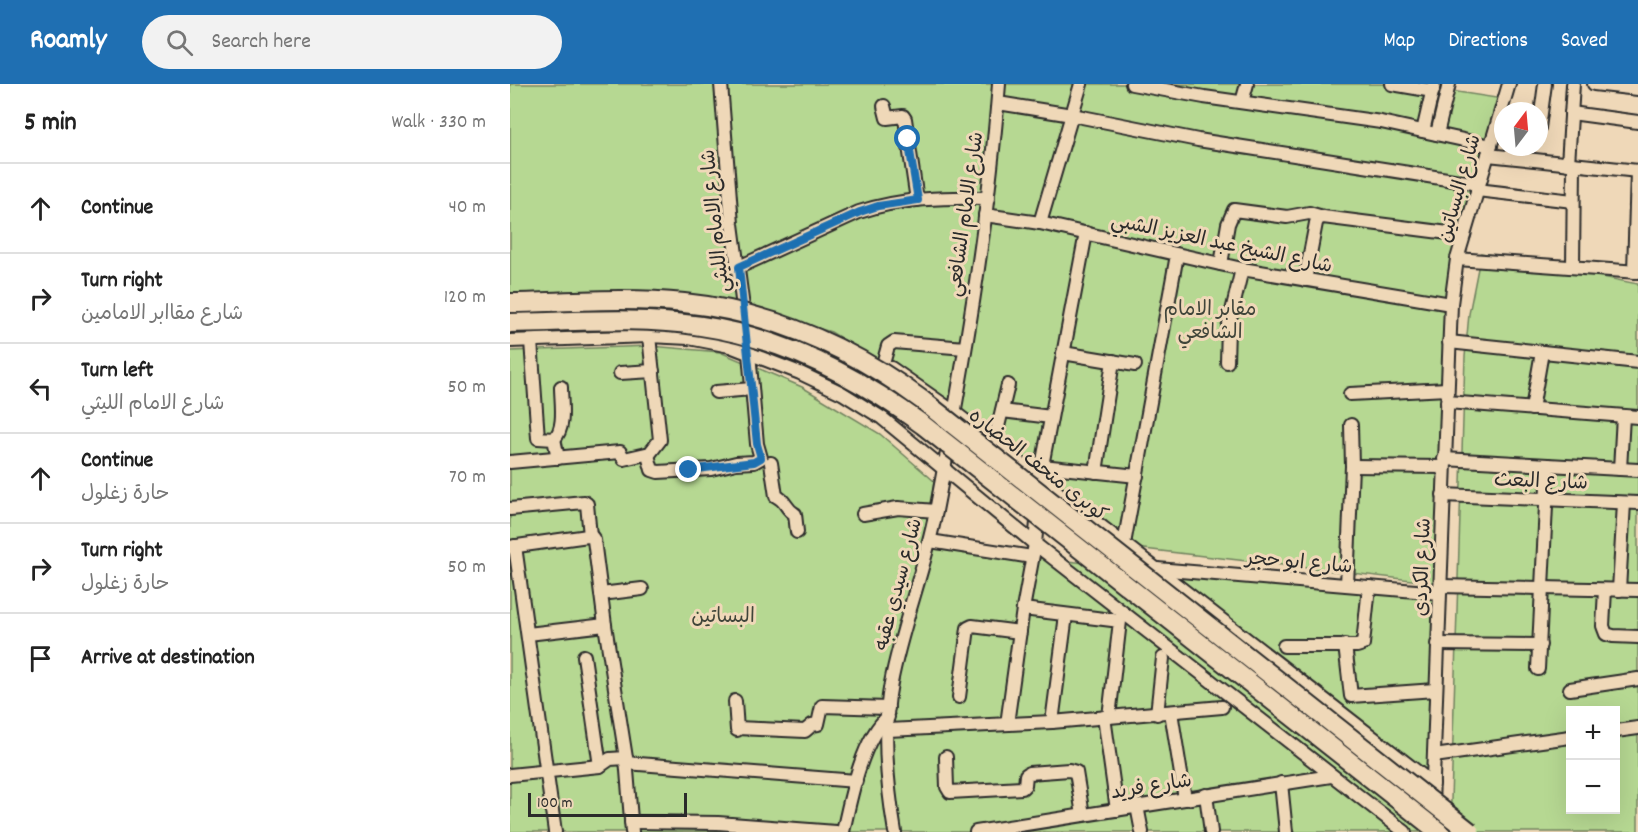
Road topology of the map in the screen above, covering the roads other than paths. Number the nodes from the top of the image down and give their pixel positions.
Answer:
1 (721, 84) edge
2 (999, 84) edge
3 (1081, 84) edge
4 (1132, 84) edge
5 (1247, 84) edge
6 (1392, 84) edge
7 (1449, 84) edge
8 (1509, 84) edge
9 (1545, 84) edge
10 (1573, 84) edge
11 (1594, 84) edge
12 (1158, 86) edge
13 (1634, 87) edge
14 (1433, 88) edge
15 (1205, 90) edge
16 (1242, 102) junction
17 (1543, 102) edge
18 (998, 103) junction
19 (884, 106) dead end
20 (1571, 113) junction
21 (1072, 115) junction
22 (1638, 122) edge
23 (1423, 131) junction
24 (1437, 134) junction
25 (1489, 151) junction
26 (1535, 156) edge
27 (1534, 160) junction
28 (1571, 164) junction
29 (1638, 171) edge
30 (1478, 187) junction
31 (988, 198) junction
32 (918, 200) junction
33 (1573, 201) junction
34 (1637, 205) edge
35 (985, 215) junction
36 (1323, 217) junction
37 (1040, 223) junction
38 (1086, 233) junction
39 (1464, 235) junction
40 (1177, 255) junction
41 (1457, 259) junction
42 (1221, 264) junction
43 (739, 267) junction
44 (1573, 267) junction
45 (1242, 269) junction
46 (1636, 272) edge
47 (1305, 280) junction
48 (510, 298) edge
49 (510, 303) edge
50 (1450, 304) junction
51 (744, 309) junction
52 (510, 323) edge
53 (649, 336) junction
54 (510, 341) edge
55 (531, 341) junction
56 (1449, 342) junction
57 (965, 348) junction
58 (1542, 352) junction
59 (749, 353) junction
60 (1063, 353) junction
61 (1113, 361) junction
62 (1227, 362) dead end
63 (1638, 362) edge
64 (883, 364) junction
65 (1135, 365) dead end
66 (653, 371) junction
67 (620, 373) dead end
68 (1008, 385) dead end
69 (561, 387) dead end
70 (752, 390) junction
71 (716, 392) dead end
72 (1350, 394) dead end
73 (1447, 395) junction
74 (1533, 409) junction
75 (1002, 411) junction
76 (954, 412) junction
77 (1623, 416) junction
78 (1051, 417) junction
79 (1638, 417) edge
80 (1351, 425) dead end
81 (554, 439) junction
82 (994, 444) junction
83 (648, 455) junction
84 (558, 458) junction
85 (510, 462) edge
86 (770, 462) junction
87 (1444, 463) junction
88 (1548, 465) junction
89 (1042, 466) junction
90 (1352, 466) junction
91 (943, 468) junction
92 (1620, 469) junction
93 (1638, 470) edge
94 (1096, 472) junction
95 (1137, 476) junction
96 (1041, 479) junction
97 (1443, 495) junction
98 (1546, 500) junction
99 (1624, 503) junction
100 (1638, 503) edge
101 (510, 508) edge
102 (936, 511) junction
103 (863, 514) dead end
104 (797, 532) dead end
105 (590, 536) junction
106 (930, 541) junction
107 (1125, 544) junction
108 (513, 546) edge
109 (1034, 551) junction
110 (1156, 569) junction
111 (1347, 585) junction
112 (1369, 586) junction
113 (1542, 588) junction
114 (642, 589) dead end
115 (1440, 589) junction
116 (1605, 590) junction
117 (1618, 590) junction
118 (1638, 590) edge
119 (601, 594) junction
120 (1023, 609) junction
121 (1066, 615) junction
122 (604, 625) junction
123 (1020, 632) junction
124 (528, 634) junction
125 (1638, 637) edge
126 (1437, 644) junction
127 (1346, 645) junction
128 (1539, 645) junction
129 (1284, 646) dead end
130 (1264, 652) junction
131 (584, 656) dead end
132 (1163, 658) dead end
133 (1538, 669) dead end
134 (1638, 679) edge
135 (1570, 689) dead end
136 (1435, 690) junction
137 (959, 697) dead end
138 (735, 701) dead end
139 (1243, 704) junction
140 (1222, 707) dead end
141 (1172, 712) junction
142 (888, 713) junction
143 (1157, 714) junction
144 (1106, 717) junction
145 (1052, 722) junction
146 (1007, 724) junction
147 (1638, 728) edge
148 (888, 730) junction
149 (1620, 730) edge
150 (1566, 738) edge
151 (1434, 756) junction
152 (946, 757) dead end
153 (626, 760) junction
154 (600, 765) junction
155 (546, 771) junction
156 (510, 775) edge
157 (1331, 776) junction
158 (856, 781) junction
159 (1281, 783) junction
160 (1433, 784) junction
161 (1206, 795) junction
162 (1185, 799) junction
163 (1137, 806) junction
164 (1117, 810) junction
165 (1083, 815) junction
166 (631, 827) edge
167 (718, 828) edge
168 (1014, 829) edge
169 (555, 832) edge
170 (836, 832) edge
171 (843, 832) edge
172 (896, 832) edge
173 (976, 832) edge
174 (1142, 832) edge
175 (1211, 832) edge
176 (1286, 832) edge
177 (1405, 832) edge
178 (1431, 832) edge
179 (1439, 832) edge
180 (1470, 832) edge

1 - 43 street, شارع الامام الليثي
2 - 18 street, شارع الامام الشافعي
3 - 21 street
4 - 12 street
5 - 16 street
6 - 14 street
7 - 24 street
8 - 25 street, شارع البساتين
9 - 17 street
10 - 20 street
11 - 13 street
12 - 15 street
14 - 23 street
15 - 16 street
16 - 23 street
18 - 21 street
18 - 31 street, شارع الامام الشافعي
19 - 32 street
20 - 22 street
20 - 28 street
21 - 30 street
21 - 37 street
23 - 24 street
24 - 25 street
25 - 27 street
25 - 30 street, شارع البساتين
26 - 27 street
27 - 28 street
28 - 29 street
28 - 33 street
29 - 34 street
30 - 33 street
30 - 39 street, شارع البساتين
31 - 32 street
31 - 35 street, شارع الامام الشافعي
32 - 43 street
33 - 44 street
34 - 46 street
35 - 37 street, شارع الشيخ عبد العزيز الشبي
35 - 57 street, شارع الامام الشافعي
36 - 39 street
36 - 42 street
36 - 47 street
37 - 38 street, شارع الشيخ عبد العزيز الشبي
38 - 40 street, شارع الشيخ عبد العزيز الشبي
38 - 60 street
39 - 41 street, شارع البساتين
40 - 42 street, شارع الشيخ عبد العزيز الشبي
40 - 95 street
41 - 44 street
41 - 50 street, شارع البساتين
42 - 45 street, شارع الشيخ عبد العزيز الشبي
43 - 51 street, شارع الامام الليثي
44 - 46 street
45 - 47 street, شارع الشيخ عبد العزيز الشبي
45 - 62 street
47 - 50 street, شارع الشيخ عبد العزيز الشبي
48 - 51 street
49 - 180 highway, كوبرى متحف الحضاره, bridge
50 - 56 street, شارع الكردى
51 - 59 street, شارع الامام الليثي
51 - 64 street
52 - 179 highway, كوبرى متحف الحضاره, bridge
53 - 55 street
53 - 59 street
53 - 66 street
54 - 55 street
55 - 81 street
56 - 58 street
56 - 73 street, شارع الكردى
57 - 64 street
57 - 76 street, شارع سيدي عقبه
58 - 63 street
58 - 74 street
59 - 70 street, شارع الامام الليثي
59 - 91 street
60 - 61 street
60 - 78 street
61 - 65 street
61 - 94 street
64 - 76 street
66 - 67 street
66 - 83 street
68 - 75 street
69 - 81 street
70 - 71 street
70 - 86 street, شارع الامام الليثي
72 - 73 street
73 - 74 street
73 - 87 street, شارع الكردى
74 - 77 street
75 - 78 street
75 - 82 street
76 - 82 street
76 - 91 street, شارع سيدي عقبه
77 - 79 street
77 - 92 street
78 - 89 street
80 - 90 street
81 - 84 street
82 - 96 street
83 - 84 street
83 - 86 street
84 - 85 street
86 - 104 street, شارع الامام الليثي
87 - 88 street
87 - 90 street
87 - 97 street, شارع الكردى
88 - 92 street
88 - 98 street
89 - 94 street
89 - 96 street
90 - 111 street
91 - 102 street, شارع سيدي عقبه
91 - 109 street
92 - 93 street
94 - 95 street
95 - 107 street
96 - 107 street
96 - 109 street
97 - 98 street, شارع البعث
97 - 115 street, شارع الكردى
98 - 99 street, شارع البعث
98 - 113 street
99 - 100 street, شارع البعث
99 - 117 street
101 - 105 street
102 - 103 street
102 - 106 street, شارع سيدي عقبه
105 - 108 street
105 - 119 street
106 - 109 street
106 - 142 street, شارع سيدي عقبه
107 - 110 street
108 - 124 street
109 - 120 street
109 - 139 street
110 - 111 street, شارع ابو حجر
110 - 130 street
111 - 112 street, شارع ابو حجر
112 - 115 street, شارع ابو حجر
112 - 127 street
113 - 115 street, شارع ابو حجر
113 - 116 street, شارع ابو حجر
113 - 128 street
114 - 119 street
115 - 126 street, شارع الكردى
116 - 117 street, شارع ابو حجر
116 - 125 street
117 - 118 street, شارع ابو حجر
119 - 122 street
120 - 121 street
120 - 123 street
121 - 144 street
121 - 145 street
122 - 124 street
122 - 153 street
123 - 137 street
123 - 146 street
124 - 155 street
126 - 128 street
126 - 136 street, شارع الكردى
127 - 129 street
127 - 136 street
128 - 133 street
130 - 139 street
130 - 160 street
131 - 154 street
132 - 143 street
134 - 135 street
136 - 151 street, شارع الكردى
138 - 142 street
139 - 157 street
140 - 141 street
141 - 143 street
141 - 162 street
142 - 148 street, شارع سيدي عقبه
142 - 158 street
143 - 144 street
144 - 145 street
144 - 164 street
145 - 146 street
146 - 148 street
147 - 149 street
148 - 172 street, شارع سيدي عقبه
150 - 151 street
151 - 160 street, شارع الكردى
152 - 165 street
153 - 154 street
153 - 158 street
153 - 166 street
154 - 155 street
155 - 156 street
155 - 169 street
157 - 159 street, شارع فريد
157 - 177 street
158 - 171 street
159 - 161 street, شارع فريد
159 - 176 street
160 - 178 street, شارع الكردى
161 - 162 street, شارع فريد
161 - 175 street
162 - 163 street, شارع فريد
163 - 164 street, شارع فريد
163 - 174 street
164 - 165 street, شارع فريد
165 - 168 street, شارع فريد
166 - 167 street
167 - 170 street
168 - 173 street, شارع فريد

